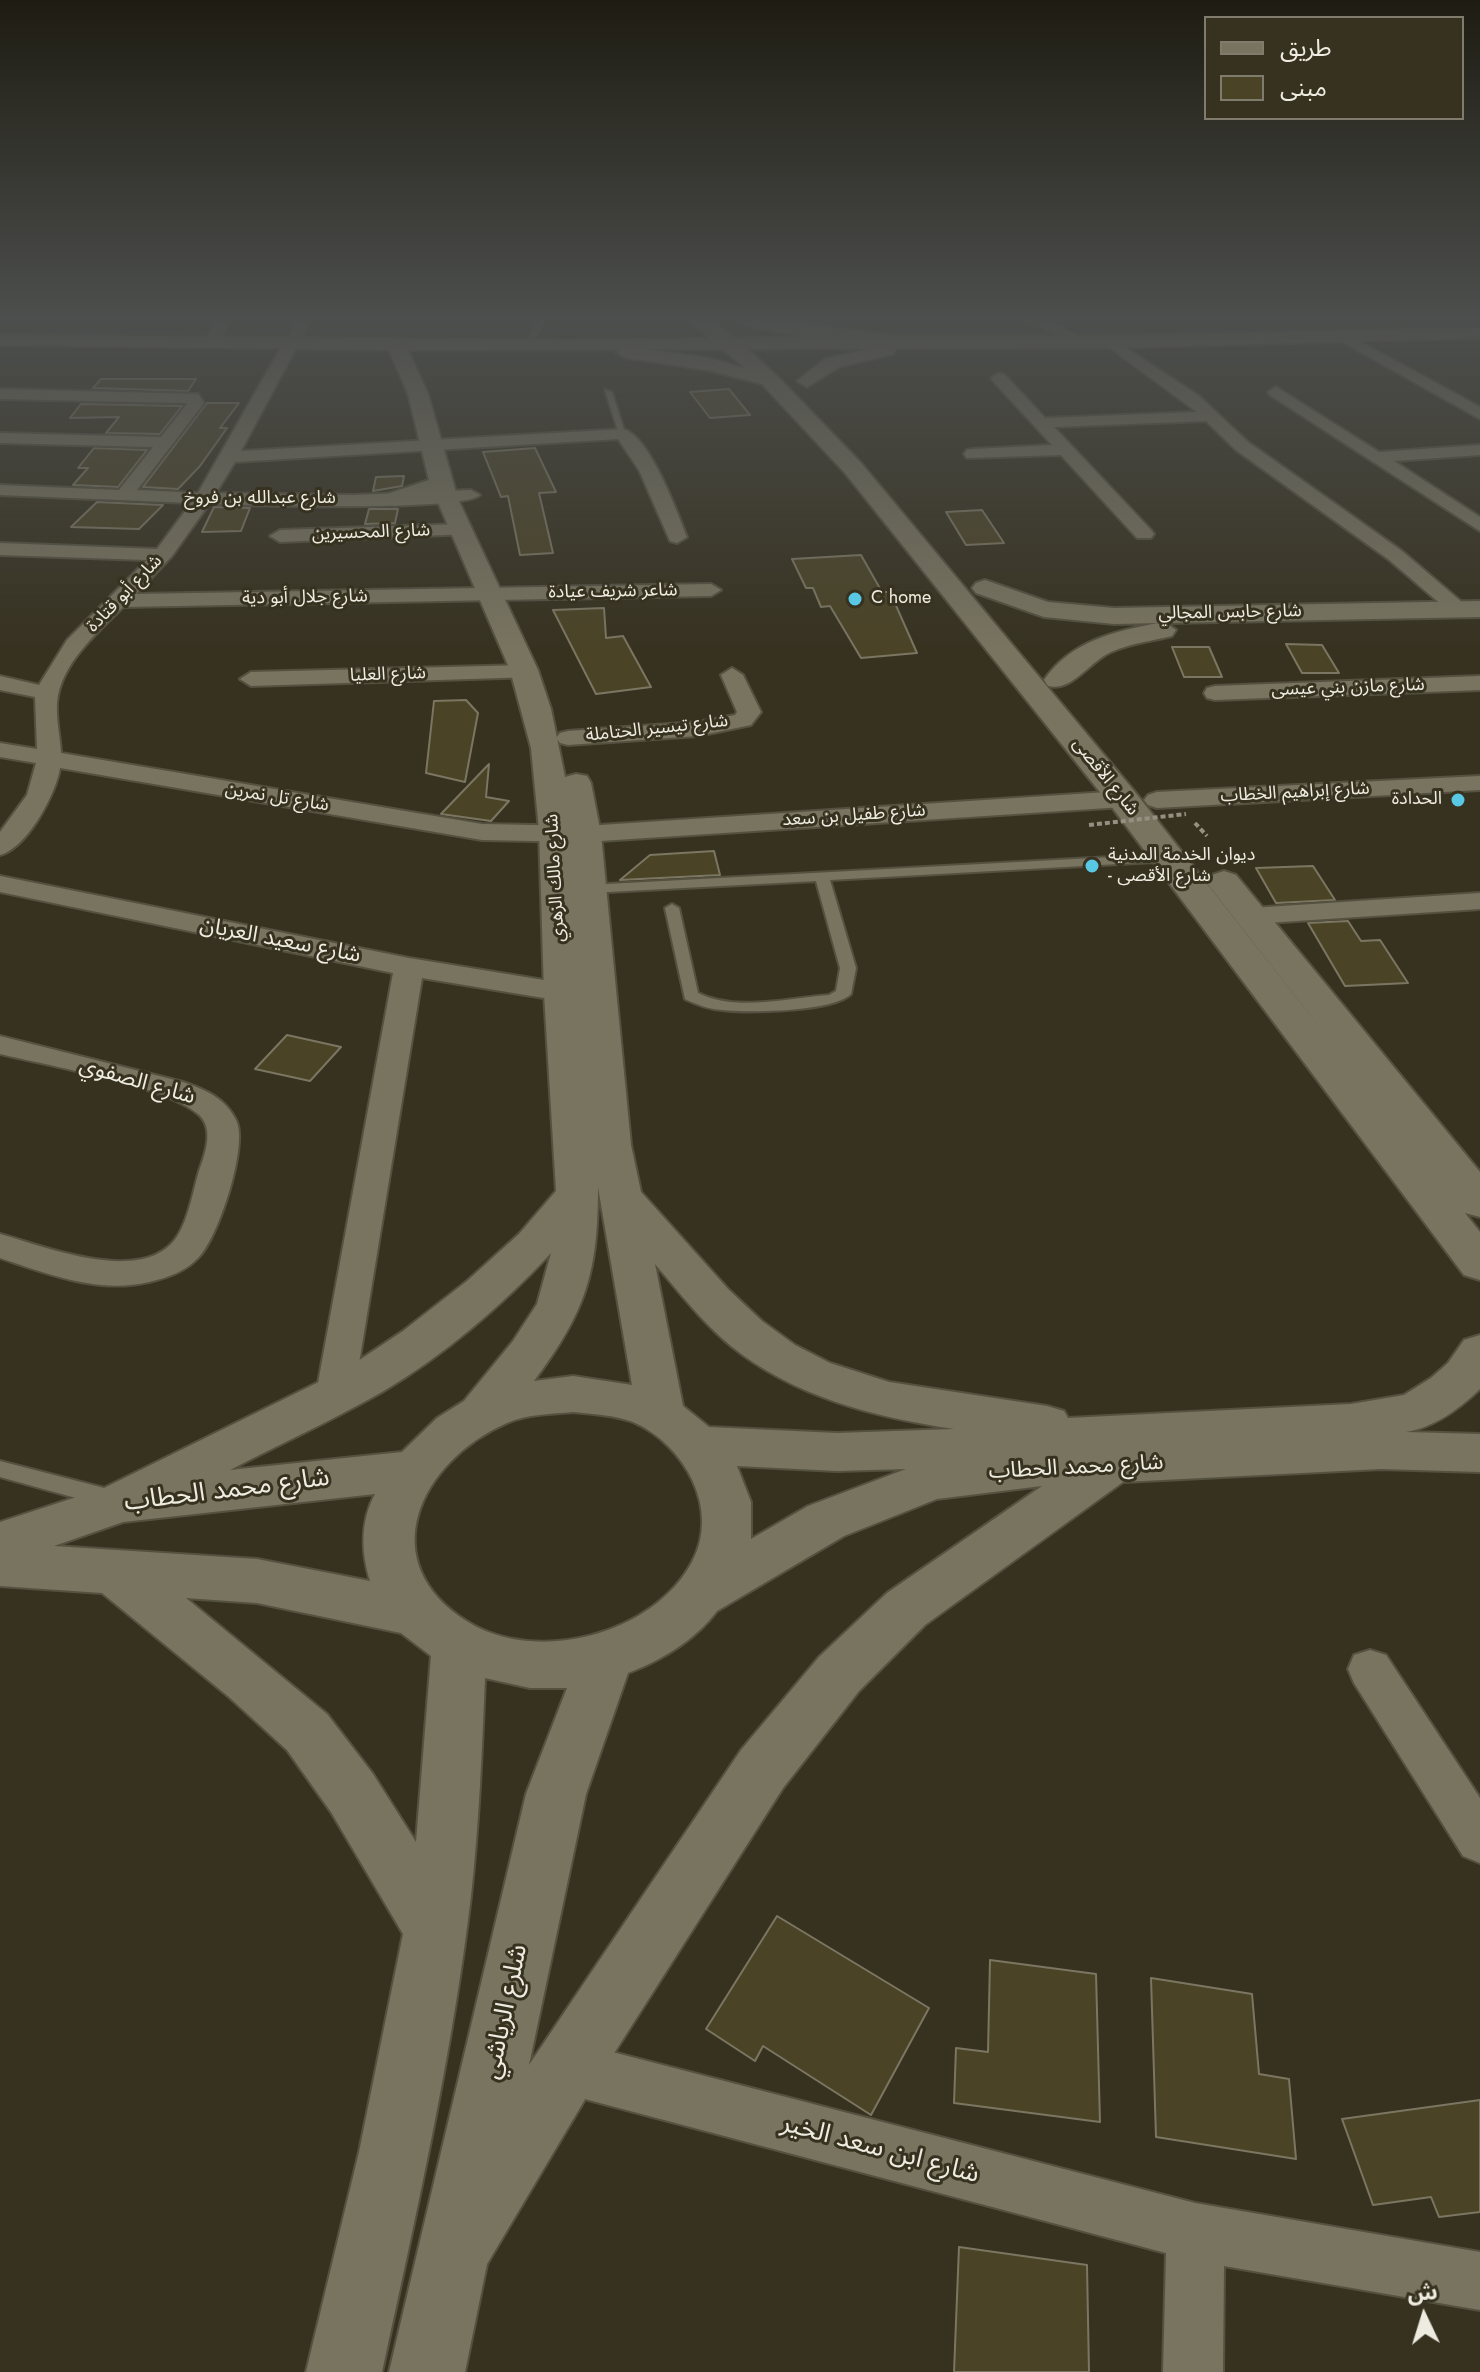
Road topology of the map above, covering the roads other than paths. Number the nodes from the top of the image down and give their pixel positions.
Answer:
1 (175, 431) edge
2 (245, 431) edge
3 (435, 431) edge
4 (440, 431) edge
5 (622, 431) edge
6 (829, 431) edge
7 (1048, 431) edge
8 (1225, 431) edge
9 (1336, 431) edge
10 (623, 434) junction
11 (0, 438) edge
12 (167, 442) junction
13 (443, 446) junction
14 (868, 449) dead end
15 (1064, 450) junction
16 (1480, 450) edge
17 (973, 454) dead end
18 (231, 457) junction
19 (1376, 457) junction
20 (445, 489) junction
21 (0, 490) edge
22 (124, 495) junction
23 (471, 495) junction
24 (395, 499) joint
25 (205, 500) junction
26 (1480, 525) edge
27 (462, 530) junction
28 (1144, 534) dead end
29 (280, 536) dead end
30 (677, 537) dead end
31 (0, 549) edge
32 (162, 555) junction
33 (985, 588) junction
34 (711, 590) dead end
35 (503, 595) junction
36 (120, 601) junction
37 (1469, 608) edge
38 (1480, 623) edge
39 (1122, 626) junction
40 (525, 672) junction
41 (732, 675) dead end
42 (251, 679) dead end
43 (1058, 680) junction
44 (0, 683) edge
45 (1480, 683) edge
46 (46, 693) junction
47 (1215, 693) dead end
48 (568, 738) junction
49 (0, 750) edge
50 (50, 760) junction
51 (1480, 783) edge
52 (1123, 799) junction
53 (1181, 829) junction
54 (570, 834) junction
55 (0, 847) edge
56 (822, 876) junction
57 (0, 884) edge
58 (589, 889) junction
59 (1480, 901) edge
60 (672, 908) dead end
61 (1251, 916) junction
62 (409, 967) junction
63 (562, 992) junction
64 (0, 1045) edge
65 (576, 1195) junction
66 (622, 1198) junction
67 (1480, 1202) edge
68 (0, 1246) edge
69 (1480, 1264) edge
70 (1480, 1352) edge
71 (335, 1394) junction
72 (482, 1413) junction
73 (680, 1430) junction
74 (1110, 1449) junction
75 (1480, 1453) edge
76 (0, 1469) edge
77 (411, 1470) junction
78 (122, 1502) junction
79 (0, 1543) edge
80 (0, 1564) edge
81 (112, 1570) junction
82 (701, 1595) junction
83 (437, 1630) junction
84 (606, 1657) junction
85 (1370, 1669) dead end
86 (1480, 1840) edge
87 (435, 1929) junction
88 (566, 2067) junction
89 (1195, 2232) junction
90 (454, 2252) junction
91 (1480, 2281) edge
92 (344, 2372) edge
93 (427, 2372) edge
94 (1193, 2372) edge

1 - 12 street
2 - 18 street, شارع أبو قتادة
3 - 13 street, شارع مالك الزهري
4 - 13 street, شارع مالك الزهري
5 - 10 lane
6 - 52 main road, شارع الأقصى
7 - 15 street
8 - 37 street
9 - 19 street
10 - 13 street
10 - 30 street
11 - 12 street
12 - 22 street
13 - 18 street
13 - 20 street, شارع مالك الزهري
13 - 23 street, شارع مالك الزهري
14 - 33 main road, شارع الأقصى
15 - 17 street
15 - 28 street
16 - 19 street
18 - 25 street, شارع أبو قتادة
19 - 26 street
20 - 23 street
20 - 24 street
20 - 27 street, شارع مالك الزهري
21 - 22 street, شارع عبدالله بن فروخ
22 - 25 street, شارع عبدالله بن فروخ
23 - 35 street, شارع مالك الزهري
24 - 25 street, شارع عبدالله بن فروخ
25 - 32 street, شارع أبو قتادة
27 - 29 street, شارع المحسيرين
27 - 35 street, شارع مالك الزهري
31 - 32 street
32 - 36 street, شارع أبو قتادة
33 - 39 street, شارع حابس المجالي
33 - 43 main road, شارع الأقصى
34 - 35 street, شاعر شريف عيادة
35 - 36 street, شارع جلال أبو دية
35 - 40 street, شارع مالك الزهري
35 - 48 street, شارع مالك الزهري
36 - 46 street, شارع أبو قتادة
37 - 39 street, شارع حابس المجالي
38 - 39 street, شارع حابس المجالي
39 - 43 street, شارع حابس المجالي
40 - 42 street, شارع العليا
40 - 54 street, شارع مالك الزهري
41 - 48 street, شارع تيسير الحتاملة
43 - 53 main road, شارع الأقصى
44 - 46 street
45 - 47 street, شارع مازن بني عيسى
46 - 50 street
48 - 54 street, شارع مالك الزهري
49 - 50 street, شارع تل نمرين
50 - 54 street, شارع تل نمرين
50 - 55 street
51 - 53 street, شارع إبراهيم الخطاب
52 - 53 main road, شارع الأقصى
52 - 54 street, شارع طفيل بن سعد
53 - 56 lane
53 - 61 main road, شارع الأقصى
53 - 69 main road, شارع الأقصى
54 - 58 street, شارع مالك الزهري
54 - 63 street, شارع مالك الزهري
56 - 58 lane
56 - 60 lane
57 - 62 street, شارع سعيد العريان
58 - 66 street, شارع مالك الزهري
59 - 61 street
61 - 67 main road, شارع الأقصى
62 - 63 street, شارع سعيد العريان
62 - 71 street
63 - 65 street, شارع مالك الزهري
64 - 68 street, شارع الصفوي
65 - 71 street
65 - 72 street, شارع مالك الزهري
66 - 73 street, شارع مالك الزهري
66 - 74 street
70 - 74 street, شارع محمد الحطاب
71 - 78 street
72 - 73 street, شارع محمد الحطاب
72 - 77 street
73 - 74 street, شارع محمد الحطاب
73 - 82 street
74 - 75 street, شارع محمد الحطاب
74 - 82 street, شارع محمد الحطاب
74 - 88 street
76 - 78 lane
77 - 78 street, شارع محمد الحطاب
77 - 83 street
78 - 79 street, شارع محمد الحطاب
80 - 81 street
81 - 83 street
81 - 87 street
82 - 84 street
83 - 84 street
83 - 87 street
84 - 90 street, شلرع الرياشي
85 - 86 street
87 - 92 street
88 - 89 street, شارع ابن سعد الخير
88 - 90 street
89 - 91 street, شارع ابن سعد الخير
89 - 94 street
90 - 93 street, شلرع الرياشي

